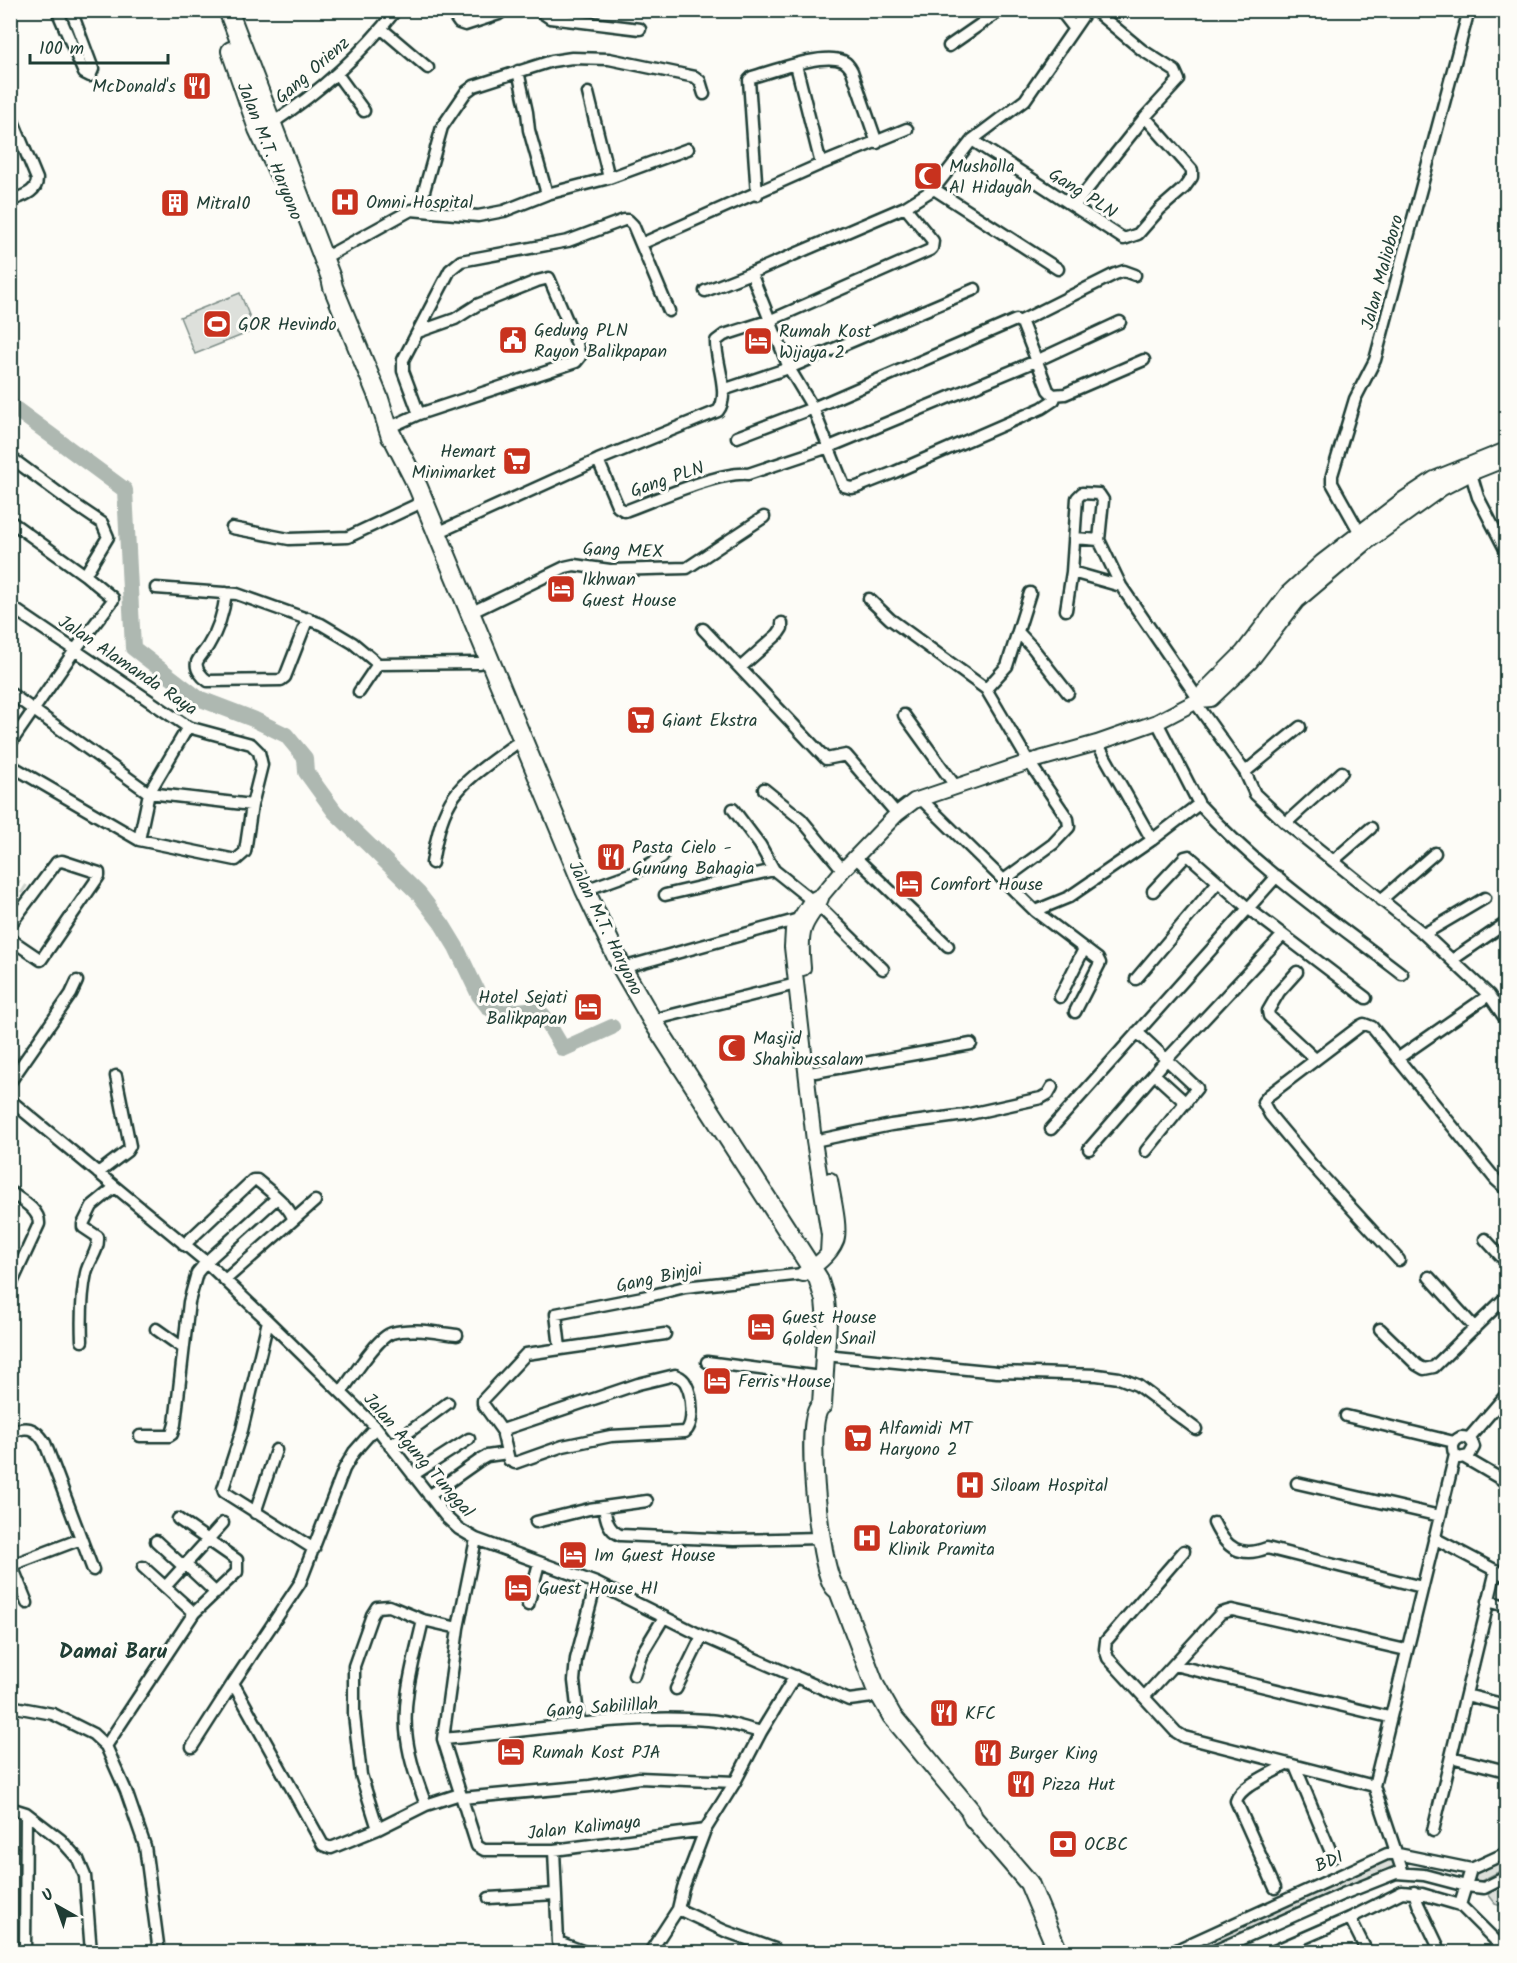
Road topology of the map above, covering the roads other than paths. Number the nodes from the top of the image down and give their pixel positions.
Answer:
1 (84, 10) edge
2 (215, 10) edge
3 (228, 10) edge
4 (396, 10) edge
5 (450, 10) edge
6 (503, 10) edge
7 (538, 10) edge
8 (1001, 10) edge
9 (1060, 10) edge
10 (1088, 10) edge
11 (1094, 10) edge
12 (1469, 10) edge
13 (72, 13) edge
14 (59, 15) edge
15 (1074, 28) junction
16 (382, 29) junction
17 (640, 29) dead end
18 (949, 46) dead end
19 (796, 65) junction
20 (428, 68) dead end
21 (518, 71) junction
22 (337, 75) junction
23 (588, 93) dead end
24 (704, 94) dead end
25 (364, 111) dead end
26 (10, 114) edge
27 (1146, 117) junction
28 (271, 124) junction
29 (907, 129) dead end
30 (972, 140) junction
31 (877, 142) junction
32 (688, 149) dead end
33 (821, 164) junction
34 (609, 177) junction
35 (934, 189) junction
36 (547, 194) junction
37 (756, 195) junction
38 (10, 201) edge
39 (1074, 206) junction
40 (904, 207) junction
41 (419, 209) junction
42 (641, 244) junction
43 (324, 258) junction
44 (1058, 269) dead end
45 (751, 273) junction
46 (1135, 276) dead end
47 (333, 287) junction
48 (975, 289) dead end
49 (705, 291) dead end
50 (669, 311) dead end
51 (771, 320) junction
52 (1021, 321) junction
53 (1120, 322) dead end
54 (418, 332) junction
55 (1144, 360) dead end
56 (1036, 361) junction
57 (789, 368) junction
58 (723, 390) junction
59 (1056, 395) junction
60 (813, 408) junction
61 (419, 414) junction
62 (388, 428) junction
63 (737, 437) dead end
64 (829, 447) junction
65 (1506, 450) edge
66 (10, 457) edge
67 (1506, 459) edge
68 (598, 460) junction
69 (1469, 469) junction
70 (414, 506) junction
71 (764, 517) dead end
72 (10, 521) edge
73 (232, 528) dead end
74 (437, 533) junction
75 (1360, 533) junction
76 (1075, 538) junction
77 (1099, 540) junction
78 (1506, 551) edge
79 (1072, 572) junction
80 (85, 575) junction
81 (1121, 586) junction
82 (156, 588) dead end
83 (226, 593) junction
84 (1030, 593) dead end
85 (869, 599) dead end
86 (10, 606) edge
87 (1066, 610) dead end
88 (470, 613) junction
89 (308, 618) junction
90 (782, 623) dead end
91 (703, 629) dead end
92 (1019, 633) junction
93 (75, 650) junction
94 (479, 663) junction
95 (378, 664) junction
96 (740, 668) junction
97 (986, 689) junction
98 (359, 692) dead end
99 (10, 693) edge
100 (1068, 693) dead end
101 (1197, 701) junction
102 (35, 710) junction
103 (904, 715) dead end
104 (1157, 722) junction
105 (188, 727) junction
106 (1300, 727) dead end
107 (1097, 743) junction
108 (10, 744) edge
109 (514, 745) junction
110 (1029, 762) junction
111 (10, 765) edge
112 (1245, 772) junction
113 (1342, 772) dead end
114 (956, 787) junction
115 (764, 789) dead end
116 (149, 793) junction
117 (920, 798) junction
118 (1199, 804) junction
119 (252, 805) junction
120 (733, 809) dead end
121 (897, 814) junction
122 (1286, 823) junction
123 (1371, 828) dead end
124 (139, 840) junction
125 (1152, 840) junction
126 (1435, 853) dead end
127 (662, 857) dead end
128 (856, 858) junction
129 (1333, 861) junction
130 (432, 864) dead end
131 (843, 870) junction
132 (776, 872) junction
133 (1277, 876) junction
134 (1005, 879) junction
135 (1218, 882) junction
136 (585, 890) junction
137 (1153, 891) dead end
138 (665, 895) dead end
139 (1485, 898) dead end
140 (1381, 900) junction
141 (818, 901) junction
142 (1249, 909) junction
143 (1035, 911) junction
144 (799, 918) junction
145 (1506, 923) edge
146 (10, 925) edge
147 (1424, 934) junction
148 (1283, 935) junction
149 (10, 939) edge
150 (948, 946) dead end
151 (1084, 949) junction
152 (1452, 960) junction
153 (622, 968) junction
154 (883, 969) dead end
155 (1297, 972) dead end
156 (1401, 974) dead end
157 (1136, 979) dead end
158 (76, 981) dead end
159 (800, 983) junction
160 (1489, 995) junction
161 (1060, 998) dead end
162 (1366, 998) dead end
163 (1075, 1012) dead end
164 (646, 1016) junction
165 (1506, 1020) edge
166 (1137, 1032) junction
167 (971, 1044) dead end
168 (1167, 1059) junction
169 (1315, 1059) junction
170 (1397, 1059) junction
171 (815, 1072) junction
172 (1154, 1074) junction
173 (116, 1076) dead end
174 (10, 1082) edge
175 (1052, 1087) dead end
176 (10, 1100) edge
177 (1186, 1103) junction
178 (1051, 1129) dead end
179 (819, 1140) junction
180 (1089, 1149) dead end
181 (1146, 1151) dead end
182 (98, 1173) junction
183 (115, 1187) junction
184 (1506, 1189) edge
185 (11, 1196) edge
186 (277, 1197) junction
187 (315, 1201) dead end
188 (293, 1220) junction
189 (1485, 1239) dead end
190 (184, 1245) junction
191 (1399, 1260) dead end
192 (206, 1262) junction
193 (1506, 1262) edge
194 (808, 1271) junction
195 (1429, 1277) dead end
196 (225, 1280) junction
197 (10, 1287) edge
198 (1506, 1297) edge
199 (268, 1321) junction
200 (1475, 1328) junction
201 (156, 1329) dead end
202 (1380, 1329) dead end
203 (665, 1334) dead end
204 (457, 1335) dead end
205 (82, 1341) dead end
206 (183, 1348) junction
207 (561, 1348) junction
208 (825, 1355) junction
209 (707, 1362) dead end
210 (813, 1376) junction
211 (341, 1392) junction
212 (1506, 1395) edge
213 (448, 1403) dead end
214 (817, 1412) junction
215 (1346, 1416) dead end
216 (376, 1427) junction
217 (1196, 1429) dead end
218 (503, 1432) junction
219 (10, 1433) edge
220 (140, 1436) dead end
221 (469, 1438) dead end
222 (1469, 1438) junction
223 (1454, 1442) junction
224 (390, 1446) junction
225 (276, 1450) dead end
226 (507, 1453) junction
227 (1460, 1456) junction
228 (413, 1475) junction
229 (1506, 1482) edge
230 (1297, 1483) dead end
231 (429, 1496) junction
232 (648, 1501) dead end
233 (604, 1507) junction
234 (255, 1513) junction
235 (1440, 1515) junction
236 (178, 1519) dead end
237 (536, 1522) dead end
238 (223, 1523) dead end
239 (1214, 1523) dead end
240 (820, 1538) junction
241 (1434, 1538) junction
242 (81, 1539) junction
243 (476, 1539) junction
244 (209, 1540) junction
245 (156, 1541) dead end
246 (314, 1550) junction
247 (1184, 1551) dead end
248 (11, 1563) edge
249 (539, 1563) junction
250 (185, 1566) junction
251 (143, 1567) dead end
252 (93, 1570) dead end
253 (1496, 1570) junction
254 (1506, 1576) edge
255 (596, 1583) junction
256 (165, 1587) junction
257 (1422, 1587) junction
258 (216, 1593) junction
259 (1488, 1601) junction
260 (27, 1603) dead end
261 (528, 1605) dead end
262 (1506, 1606) edge
263 (194, 1613) junction
264 (664, 1617) junction
265 (423, 1620) junction
266 (459, 1628) junction
267 (702, 1636) junction
268 (1406, 1650) junction
269 (1174, 1665) junction
270 (634, 1675) dead end
271 (795, 1676) junction
272 (233, 1683) junction
273 (676, 1689) dead end
274 (1466, 1695) junction
275 (874, 1697) junction
276 (1144, 1697) junction
277 (1506, 1705) edge
278 (10, 1706) edge
279 (1389, 1718) junction
280 (579, 1723) junction
281 (761, 1732) junction
282 (443, 1739) junction
283 (106, 1746) junction
284 (192, 1748) dead end
285 (1451, 1757) junction
286 (1292, 1765) junction
287 (1506, 1771) edge
288 (735, 1782) junction
289 (1374, 1786) junction
290 (461, 1796) junction
291 (426, 1805) junction
292 (10, 1808) edge
293 (26, 1814) junction
294 (378, 1829) junction
295 (705, 1830) junction
296 (1433, 1831) dead end
297 (554, 1850) junction
298 (1506, 1853) edge
299 (1398, 1854) junction
300 (1334, 1857) dead end
301 (1472, 1869) junction
302 (1403, 1873) junction
303 (1506, 1877) edge
304 (1466, 1886) junction
305 (1275, 1888) dead end
306 (1414, 1892) junction
307 (555, 1894) junction
308 (489, 1898) dead end
309 (1460, 1905) junction
310 (678, 1910) junction
311 (1350, 1918) junction
312 (1438, 1946) dead end
313 (775, 1949) dead end
314 (1288, 1950) edge
315 (1506, 1951) edge
316 (25, 1953) edge
317 (91, 1953) edge
318 (159, 1953) edge
319 (585, 1953) edge
320 (650, 1953) edge
321 (1058, 1953) edge
322 (1172, 1953) edge
323 (1212, 1953) edge
324 (1272, 1953) edge
325 (1366, 1953) edge

1 - 13 street
2 - 47 main road, Jalan M.T. Haryono
3 - 28 main road, Jalan M.T. Haryono
4 - 16 street, Gang Orienz
5 - 6 street
7 - 17 street
8 - 18 street
9 - 15 street
10 - 15 street
11 - 27 street
12 - 75 street, Jalan Malioboro
13 - 14 street
13 - 14 street
15 - 30 street
16 - 20 street
16 - 22 street, Gang Orienz
19 - 31 street
19 - 33 street
19 - 37 street
21 - 24 street
21 - 36 street
21 - 41 street
22 - 25 street
22 - 28 street, Gang Orienz
23 - 34 street
26 - 38 street
27 - 39 street
27 - 39 street, Gang PLN
28 - 43 main road, Jalan M.T. Haryono
29 - 31 street
30 - 35 street
30 - 39 street, Gang PLN
31 - 33 street
32 - 34 street
33 - 37 street
34 - 36 street
35 - 40 street
35 - 44 street
36 - 41 street
37 - 42 street
40 - 45 street
40 - 51 street
41 - 43 street
42 - 50 street
42 - 54 street
43 - 47 main road, Jalan M.T. Haryono
45 - 49 street
45 - 51 street
46 - 52 street
47 - 62 main road, Jalan M.T. Haryono
48 - 57 street
51 - 57 street
51 - 58 street
52 - 56 street
52 - 60 street
53 - 56 street
54 - 61 street
54 - 61 street
55 - 59 street
56 - 59 street
56 - 64 street
57 - 58 street
57 - 60 street
58 - 68 street
59 - 64 street
60 - 63 street
60 - 64 street
61 - 62 street
62 - 70 main road, Jalan M.T. Haryono
62 - 74 main road, Jalan M.T. Haryono
64 - 68 street, Gang PLN
65 - 69 street
66 - 80 street
67 - 69 street
68 - 74 street
69 - 75 street
69 - 78 street
69 - 101 street
70 - 73 street
70 - 94 main road, Jalan M.T. Haryono
71 - 88 street, Gang MEX
72 - 80 street
74 - 88 main road, Jalan M.T. Haryono
75 - 101 street
76 - 77 street
76 - 77 street
76 - 79 street
77 - 81 street
79 - 81 street
79 - 87 street
80 - 93 street
81 - 101 street
82 - 83 street
83 - 89 street
83 - 89 street
84 - 92 street
85 - 97 street
86 - 93 street, Jalan Alamanda Raya
88 - 136 main road, Jalan M.T. Haryono
89 - 95 street
90 - 96 street
91 - 96 street
92 - 97 street
92 - 100 street
93 - 102 street
93 - 105 street, Jalan Alamanda Raya
94 - 95 street
94 - 109 main road, Jalan M.T. Haryono
95 - 98 street
96 - 121 street
97 - 110 street
99 - 102 street
101 - 104 street
101 - 112 street
102 - 108 street
102 - 116 street
103 - 114 street
104 - 107 street
104 - 118 street
105 - 116 street
105 - 119 street, Jalan Alamanda Raya
106 - 112 street
107 - 110 street
107 - 125 street
109 - 130 street
109 - 164 main road, Jalan M.T. Haryono
110 - 114 street
110 - 134 street
111 - 124 street
112 - 122 street
113 - 122 street
114 - 117 street
115 - 131 street
116 - 119 street
116 - 124 street
117 - 121 street
117 - 134 street
118 - 125 street
118 - 133 street
119 - 124 street, Jalan Alamanda Raya
120 - 132 street
121 - 128 street
122 - 129 street
123 - 129 street
125 - 143 street
126 - 140 street
127 - 136 street
128 - 131 street
128 - 150 street
129 - 140 street
131 - 141 street
132 - 138 street
132 - 141 street
133 - 142 street
133 - 156 street
134 - 143 street
135 - 137 street
135 - 142 street
135 - 157 street
136 - 153 main road, Jalan M.T. Haryono
139 - 147 street
140 - 147 street
141 - 144 street
141 - 154 street
141 - 159 street
142 - 148 street
142 - 166 street
143 - 151 street
144 - 153 street
144 - 159 street
145 - 152 street
146 - 149 street
147 - 152 street
148 - 162 street
148 - 168 street
151 - 161 street
151 - 163 street
152 - 160 street
153 - 164 main road, Jalan M.T. Haryono
155 - 169 street
158 - 174 street
159 - 164 street
159 - 171 street
159 - 179 street
160 - 165 street
160 - 170 street
164 - 194 main road, Jalan M.T. Haryono
166 - 168 street
166 - 178 street
167 - 171 street
168 - 172 street
168 - 177 street
169 - 170 street
169 - 191 street
170 - 184 street
171 - 179 street
172 - 177 street
172 - 180 street
173 - 182 street
175 - 179 street
176 - 182 street, Jalan Agung Tunggal
177 - 181 street
179 - 194 street
182 - 183 street, Jalan Agung Tunggal
183 - 190 street, Jalan Agung Tunggal
183 - 205 street
185 - 197 street
186 - 188 street
186 - 190 street
186 - 192 street
187 - 188 street
188 - 196 street
189 - 193 street
190 - 192 street, Jalan Agung Tunggal
192 - 196 street, Jalan Agung Tunggal
192 - 206 street
194 - 207 street, Gang Binjai
194 - 208 main road, Jalan M.T. Haryono
194 - 210 main road, Jalan M.T. Haryono
195 - 200 street
196 - 199 street, Jalan Agung Tunggal
198 - 200 street
199 - 211 street, Jalan Agung Tunggal
199 - 234 street
200 - 202 street
201 - 206 street
203 - 207 street
204 - 211 street
206 - 220 street
207 - 218 street
208 - 214 main road, Jalan M.T. Haryono
208 - 217 street
209 - 210 street
210 - 214 main road, Jalan M.T. Haryono
211 - 216 street, Jalan Agung Tunggal
212 - 222 street
213 - 224 street
214 - 240 main road, Jalan M.T. Haryono
215 - 223 street
216 - 224 street, Jalan Agung Tunggal
216 - 246 street
218 - 226 street
218 - 226 street
219 - 242 street
221 - 228 street
222 - 223 street
222 - 227 street
223 - 227 street
224 - 228 street, Jalan Agung Tunggal
225 - 234 street
226 - 231 street
227 - 229 street
227 - 235 street
228 - 231 street, Jalan Agung Tunggal
230 - 235 street
231 - 243 street, Jalan Agung Tunggal
232 - 233 street
233 - 237 street
233 - 240 street
234 - 246 street
235 - 241 street
236 - 244 street
238 - 244 street
239 - 257 street
240 - 275 main road, Jalan M.T. Haryono
241 - 253 street
241 - 257 street
242 - 248 street
242 - 252 street
243 - 249 street, Jalan Agung Tunggal
243 - 266 street, Jalan Kalimaya
244 - 250 street
244 - 258 street
245 - 250 street
246 - 272 street
247 - 276 street
248 - 260 street
249 - 255 street, Jalan Agung Tunggal
249 - 261 street
250 - 256 street
250 - 258 street
251 - 256 street
253 - 254 street
253 - 259 street
255 - 264 street, Jalan Agung Tunggal
255 - 280 street
256 - 263 street
257 - 268 street
258 - 263 street
259 - 262 street
259 - 274 street
263 - 283 street
264 - 267 street, Jalan Agung Tunggal
264 - 270 street
265 - 266 street
265 - 291 street
265 - 294 street
266 - 282 street, Jalan Kalimaya
267 - 271 street, Jalan Agung Tunggal
267 - 273 street
268 - 269 street
268 - 279 street
269 - 276 street
269 - 279 street
271 - 275 street, Jalan Agung Tunggal
271 - 281 street
272 - 284 street
272 - 294 street
274 - 277 street
274 - 285 street
275 - 321 main road, Jalan M.T. Haryono
276 - 286 street
278 - 283 street
279 - 289 street
280 - 281 street, Gang Sabilillah
280 - 282 street, Gang Sabilillah
281 - 288 street
282 - 290 street, Jalan Kalimaya
283 - 318 street
285 - 287 street
285 - 296 street
286 - 289 street
286 - 300 street
286 - 305 street
288 - 290 street
288 - 295 street
289 - 299 street
290 - 291 street
290 - 297 street, Jalan Kalimaya
291 - 294 street
292 - 293 street
293 - 316 street
293 - 317 street
295 - 297 street, Jalan Kalimaya
295 - 310 street
297 - 307 street
298 - 301 street
299 - 301 street, BDI
299 - 302 street
299 - 322 street, BDI
301 - 304 street
302 - 304 street
302 - 323 street
303 - 304 street
304 - 309 street
306 - 309 street
306 - 311 street
306 - 312 street
307 - 308 street
307 - 319 street
309 - 315 street
310 - 313 street
310 - 320 street
311 - 314 street
311 - 325 street
314 - 324 street

